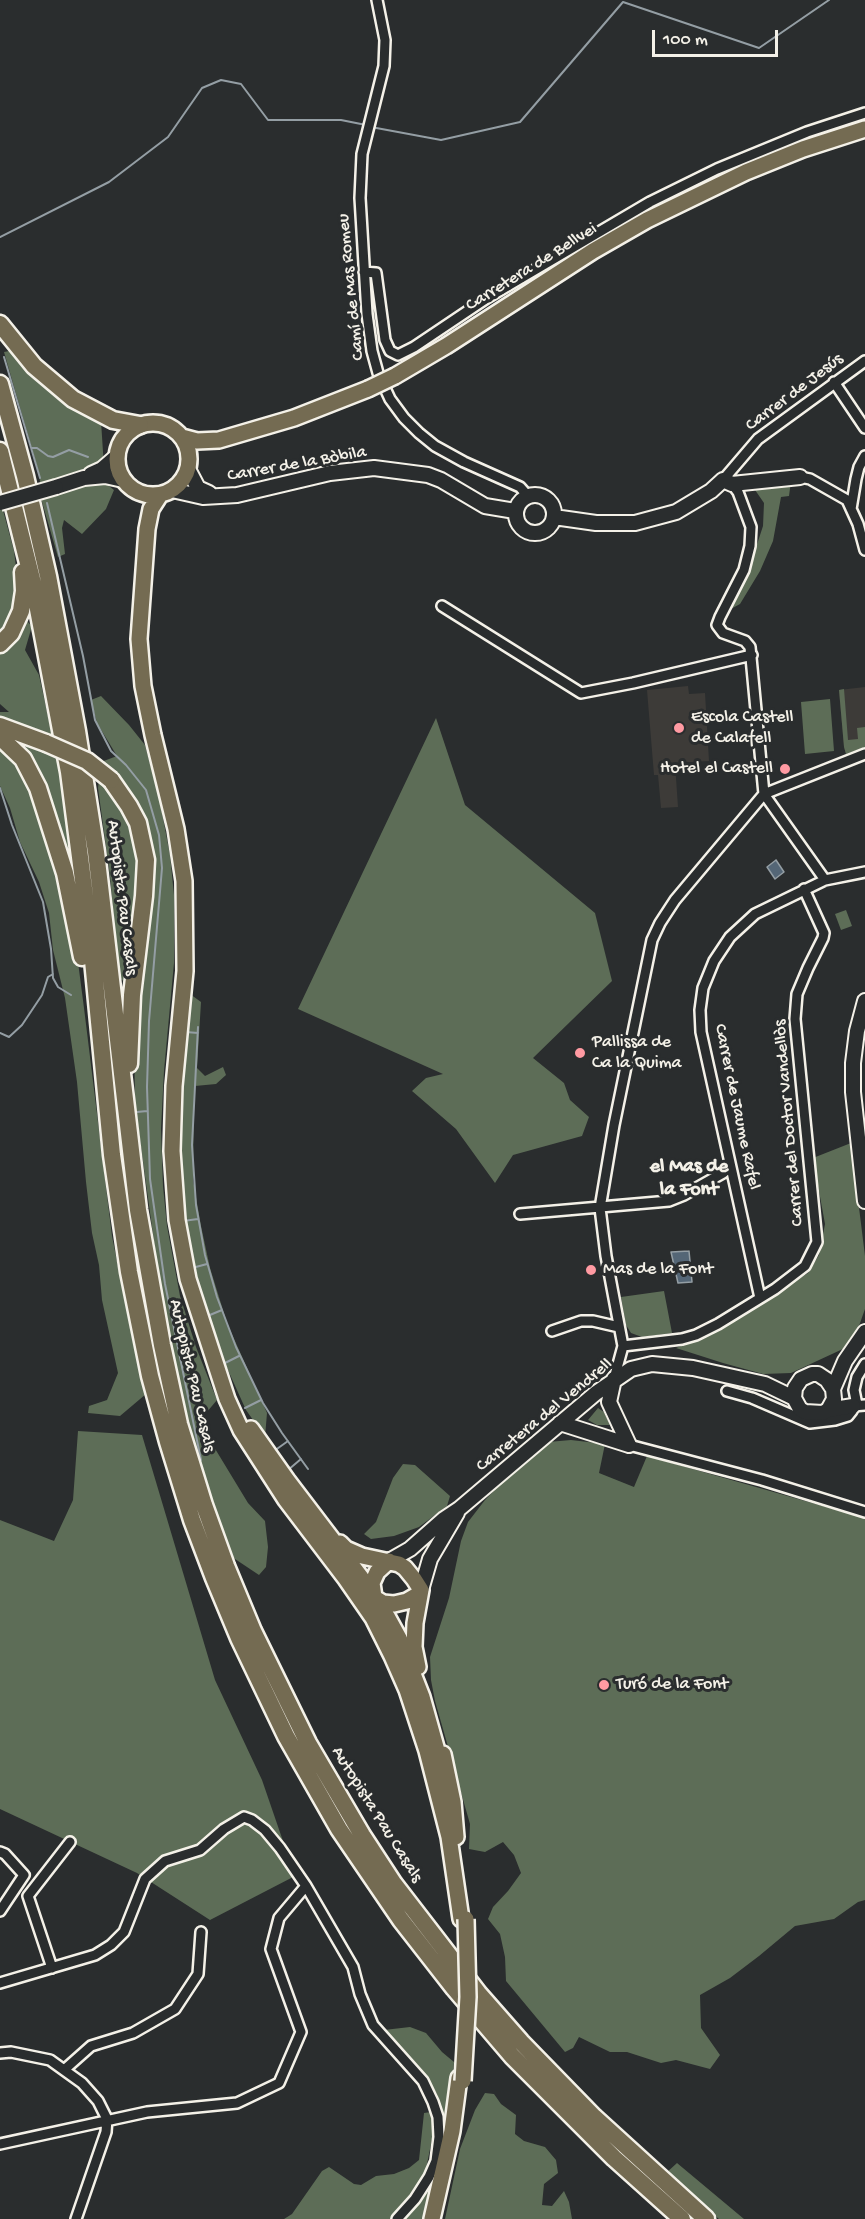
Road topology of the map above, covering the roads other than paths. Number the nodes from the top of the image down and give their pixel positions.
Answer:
1 (377, 0) edge
2 (865, 113) edge
3 (865, 129) edge
4 (364, 272) junction
5 (0, 324) edge
6 (865, 361) edge
7 (834, 382) junction
8 (0, 384) edge
9 (140, 425) junction
10 (865, 428) edge
11 (182, 437) junction
12 (219, 440) junction
13 (0, 451) edge
14 (117, 456) junction
15 (864, 456) edge
16 (189, 465) junction
17 (862, 468) edge
18 (800, 477) joint
19 (84, 478) junction
20 (123, 480) junction
21 (728, 482) junction
22 (137, 492) junction
23 (166, 493) junction
24 (220, 496) junction
25 (528, 496) junction
26 (0, 503) edge
27 (851, 508) junction
28 (515, 511) junction
29 (554, 517) junction
30 (147, 529) junction
31 (23, 541) junction
32 (865, 550) edge
33 (442, 606) dead end
34 (0, 644) edge
35 (752, 655) junction
36 (0, 726) edge
37 (0, 737) edge
38 (865, 754) edge
39 (764, 794) junction
40 (865, 872) edge
41 (825, 880) junction
42 (804, 889) junction
43 (865, 1001) edge
44 (99, 1038) junction
45 (128, 1125) junction
46 (730, 1167) junction
47 (865, 1201) edge
48 (600, 1208) junction
49 (520, 1214) dead end
50 (760, 1298) junction
51 (619, 1327) junction
52 (552, 1331) dead end
53 (865, 1332) edge
54 (623, 1346) junction
55 (211, 1350) junction
56 (845, 1362) junction
57 (865, 1364) edge
58 (823, 1377) junction
59 (614, 1379) junction
60 (797, 1383) junction
61 (765, 1384) junction
62 (727, 1391) dead end
63 (833, 1392) junction
64 (794, 1398) junction
65 (858, 1405) edge
66 (828, 1410) junction
67 (560, 1423) junction
68 (629, 1444) junction
69 (459, 1509) junction
70 (865, 1512) edge
71 (307, 1527) junction
72 (324, 1529) junction
73 (389, 1561) junction
74 (420, 1592) junction
75 (374, 1598) junction
76 (406, 1690) junction
77 (456, 1835) junction
78 (70, 1842) dead end
79 (0, 1852) edge
80 (306, 1886) junction
81 (0, 1911) edge
82 (463, 1919) junction
83 (201, 1932) dead end
84 (52, 1968) junction
85 (0, 1983) edge
86 (0, 2053) edge
87 (64, 2070) junction
88 (461, 2079) junction
89 (107, 2120) junction
90 (0, 2144) edge
91 (76, 2219) edge
92 (397, 2219) edge
93 (432, 2219) edge
94 (437, 2219) edge
95 (682, 2219) edge
96 (706, 2219) edge

1 - 4 street, Camí de Mas Romeu
2 - 4 street
3 - 12 main road, Carretera de Bellvei, bridge
4 - 25 street, Camí de Mas Romeu
5 - 9 highway
6 - 7 street, Carrer de Jesús
7 - 10 street
7 - 21 street, Carrer de Jesús
8 - 45 highway, Autopista Pau Casals
9 - 11 main road
9 - 14 main road
11 - 12 main road, Carretera de Bellvei
11 - 16 main road
12 - 16 main road, Carretera de Bellvei
13 - 31 highway, Autopista Pau Casals
14 - 19 street
14 - 20 main road
15 - 17 street
16 - 23 main road
16 - 24 street
17 - 27 street
18 - 21 street
18 - 27 street
19 - 20 street
19 - 26 street, bridge
20 - 22 main road
21 - 29 street
21 - 35 street
22 - 23 main road
22 - 30 main road
23 - 24 street, Carrer de la Bòbila
23 - 30 main road
24 - 28 street, Carrer de la Bòbila
25 - 28 street
25 - 29 street
27 - 32 street
28 - 29 street
30 - 55 main road
31 - 34 highway
31 - 44 highway, Autopista Pau Casals
33 - 35 street
35 - 39 street
36 - 45 highway, bridge
37 - 44 highway
38 - 39 street
39 - 41 street
39 - 48 street
40 - 41 street, Carrer de Jaume Rafel
41 - 42 street, Carrer de Jaume Rafel
42 - 46 street, Carrer de Jaume Rafel
42 - 50 street, Carrer del Doctor Vandellòs
43 - 47 street
44 - 95 highway, Autopista Pau Casals
45 - 96 highway, Autopista Pau Casals
46 - 48 street
46 - 50 street, Carrer de Jaume Rafel
48 - 49 street
48 - 51 street
50 - 54 street, Carrer del Doctor Vandellòs
51 - 52 street
51 - 54 street
53 - 56 street
54 - 59 street
55 - 71 main road
55 - 72 main road
56 - 58 street
56 - 63 street
57 - 65 street
58 - 60 street
58 - 63 street
59 - 61 street, Carretera del Vendrell
59 - 67 street, Carretera del Vendrell
59 - 68 street
60 - 61 street, Carretera del Vendrell
60 - 64 street
61 - 64 street, Carretera del Vendrell
62 - 65 street
63 - 65 street
63 - 66 street
64 - 66 street
65 - 66 street
67 - 68 street
67 - 69 street, Carretera del Vendrell
68 - 70 street
69 - 73 street, Carretera del Vendrell
69 - 74 street, Carretera del Vendrell
71 - 75 main road
71 - 76 main road
72 - 73 main road
72 - 75 main road
73 - 74 main road
73 - 75 main road
74 - 75 main road
74 - 77 main road
75 - 76 main road
75 - 77 main road
76 - 82 main road
77 - 82 main road
78 - 84 street
79 - 81 street
80 - 84 street
80 - 89 street
80 - 92 street
82 - 88 main road, bridge
83 - 87 street
84 - 85 street
86 - 87 street
87 - 89 street
88 - 93 main road
88 - 94 main road
89 - 90 street
89 - 91 street

